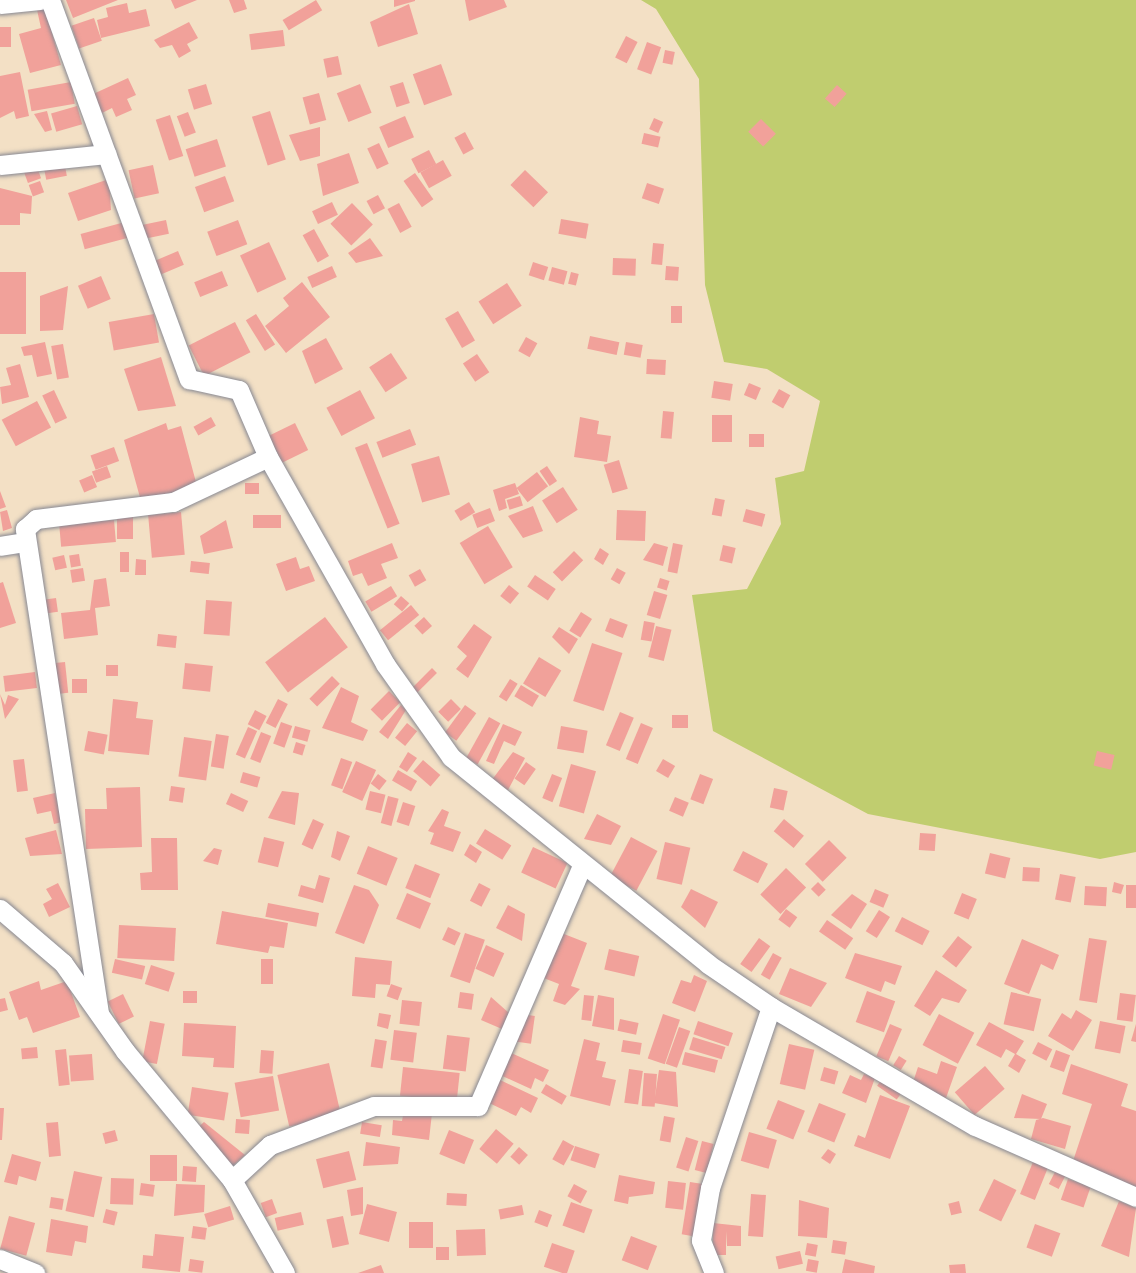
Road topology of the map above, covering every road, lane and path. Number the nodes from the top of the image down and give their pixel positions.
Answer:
1 (40, 0) edge
2 (50, 0) edge
3 (0, 4) edge
4 (106, 153) junction
5 (0, 165) edge
6 (268, 457) junction
7 (26, 542) junction
8 (0, 546) edge
9 (582, 866) junction
10 (0, 909) edge
11 (771, 1007) junction
12 (99, 1013) junction
13 (232, 1180) junction
14 (1136, 1197) edge
15 (0, 1259) edge
16 (35, 1273) edge
17 (285, 1273) edge
18 (714, 1273) edge

1 - 3 street
2 - 4 street
4 - 5 street
4 - 6 street
6 - 7 street
6 - 9 street
7 - 8 street
7 - 12 street
9 - 11 street
9 - 13 street
10 - 12 street
11 - 14 street
11 - 18 street
12 - 13 street
13 - 17 street
15 - 16 street

